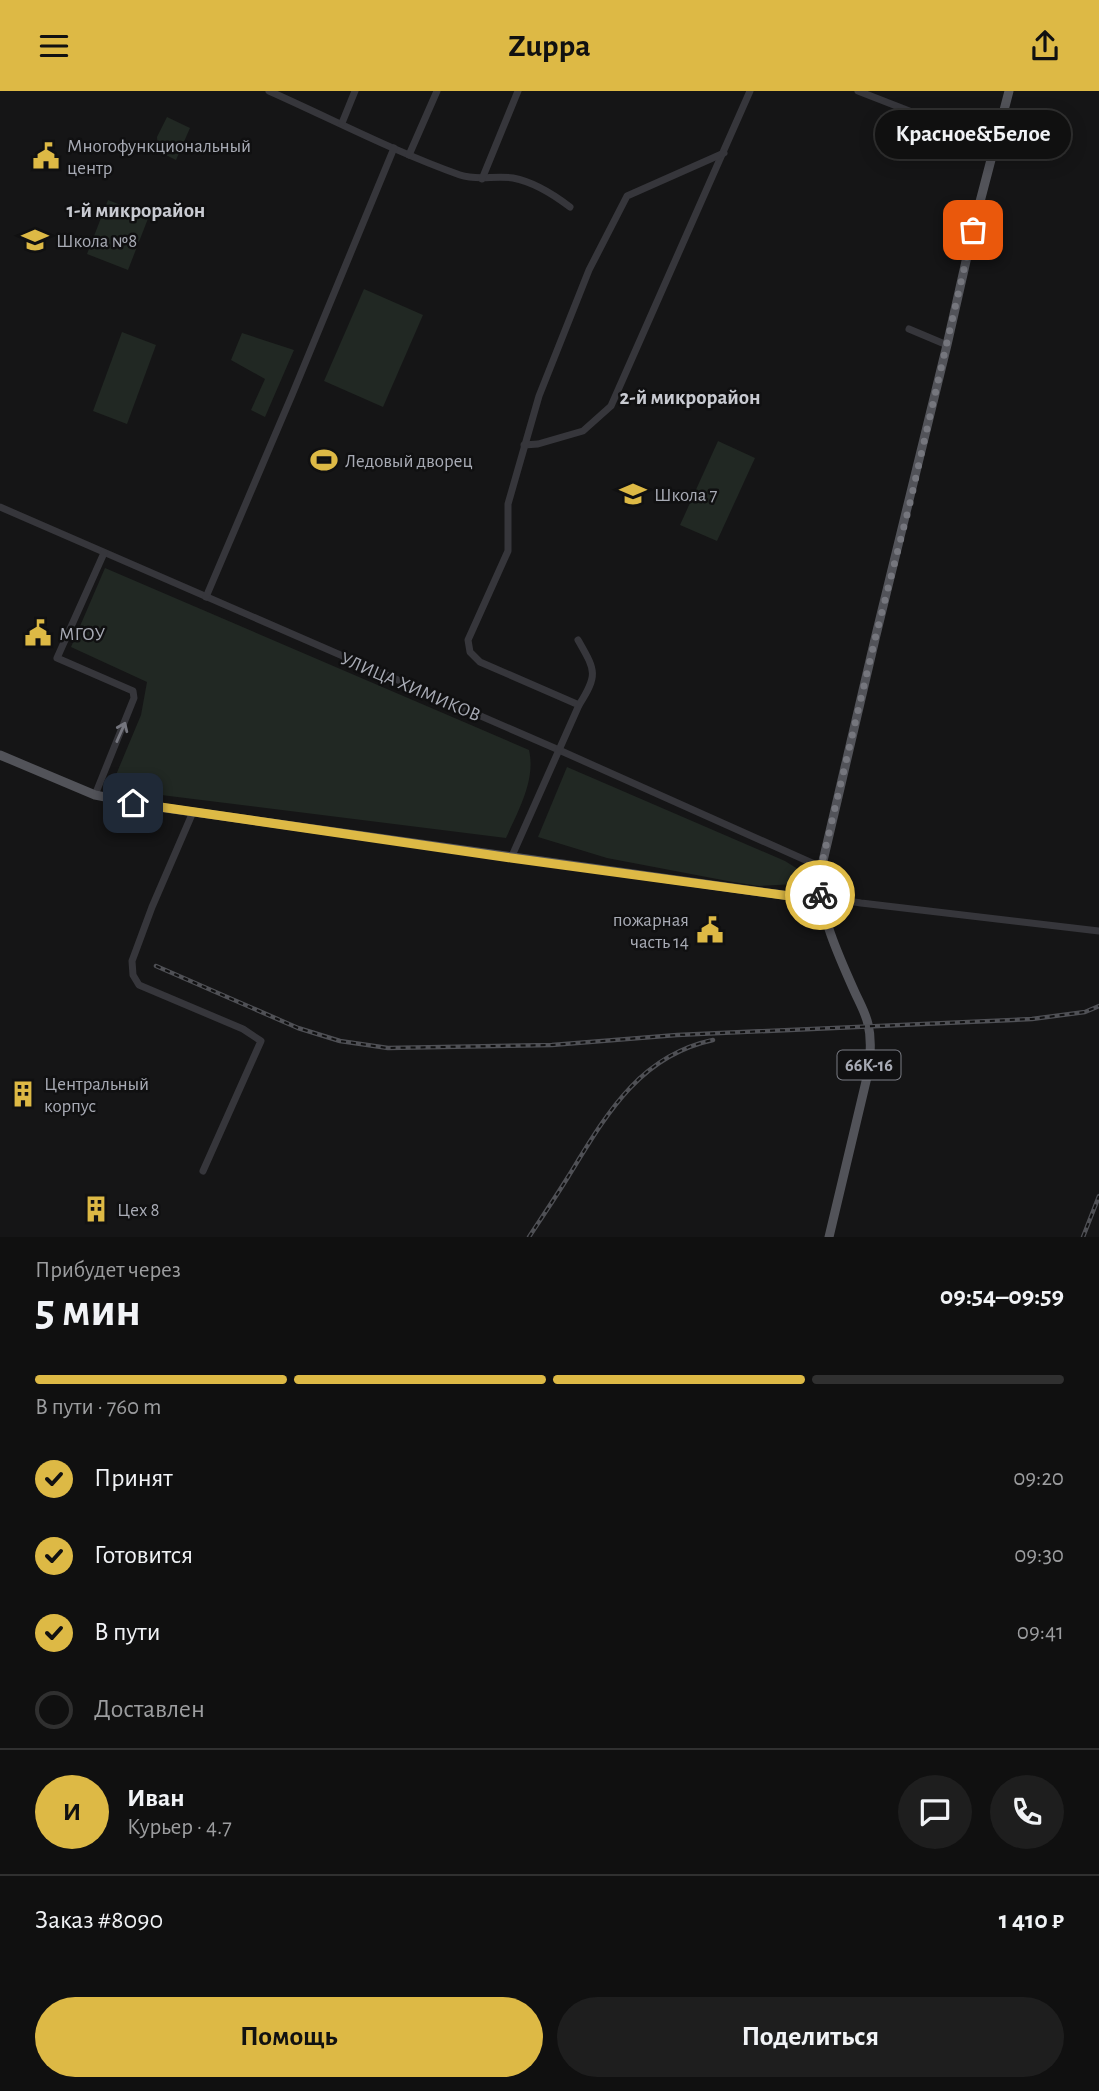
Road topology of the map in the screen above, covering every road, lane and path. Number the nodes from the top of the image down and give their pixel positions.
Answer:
1 (269, 91) edge
2 (355, 91) edge
3 (437, 91) edge
4 (518, 91) edge
5 (750, 91) edge
6 (858, 91) edge
7 (1009, 91) edge
8 (342, 123) junction
9 (994, 144) junction
10 (394, 148) junction
11 (724, 153) junction
12 (409, 155) junction
13 (482, 179) junction
14 (570, 207) dead end
15 (909, 329) dead end
16 (947, 345) junction
17 (524, 445) junction
18 (0, 507) edge
19 (104, 553) junction
20 (206, 597) junction
21 (578, 640) dead end
22 (579, 705) junction
23 (559, 750) junction
24 (0, 755) edge
25 (95, 795) junction
26 (193, 812) junction
27 (511, 858) junction
28 (821, 867) junction
29 (820, 897) junction
30 (1099, 931) edge
31 (203, 1171) dead end
32 (829, 1237) edge

1 - 8 street
2 - 8 street
3 - 12 street
4 - 13 street
5 - 11 street
6 - 9 street
7 - 9 main road, 66К-16
8 - 10 street
9 - 16 main road, 66К-16
10 - 12 street
10 - 20 street
11 - 17 street
11 - 17 street
12 - 13 street
13 - 14 street
15 - 16 street
16 - 28 main road, 66К-16
17 - 22 street
18 - 19 street, УЛИЦА ХИМИКОВ
19 - 20 street, УЛИЦА ХИМИКОВ
25 -> 19 street
20 - 23 street, УЛИЦА ХИМИКОВ
21 - 22 street
22 - 23 street
23 - 27 street
23 - 28 street, УЛИЦА ХИМИКОВ
24 - 25 main road
25 - 26 main road
26 - 27 main road
26 - 31 street
27 - 29 main road
28 - 29 main road, 66К-16
29 - 30 street
29 - 32 main road, 66К-16

